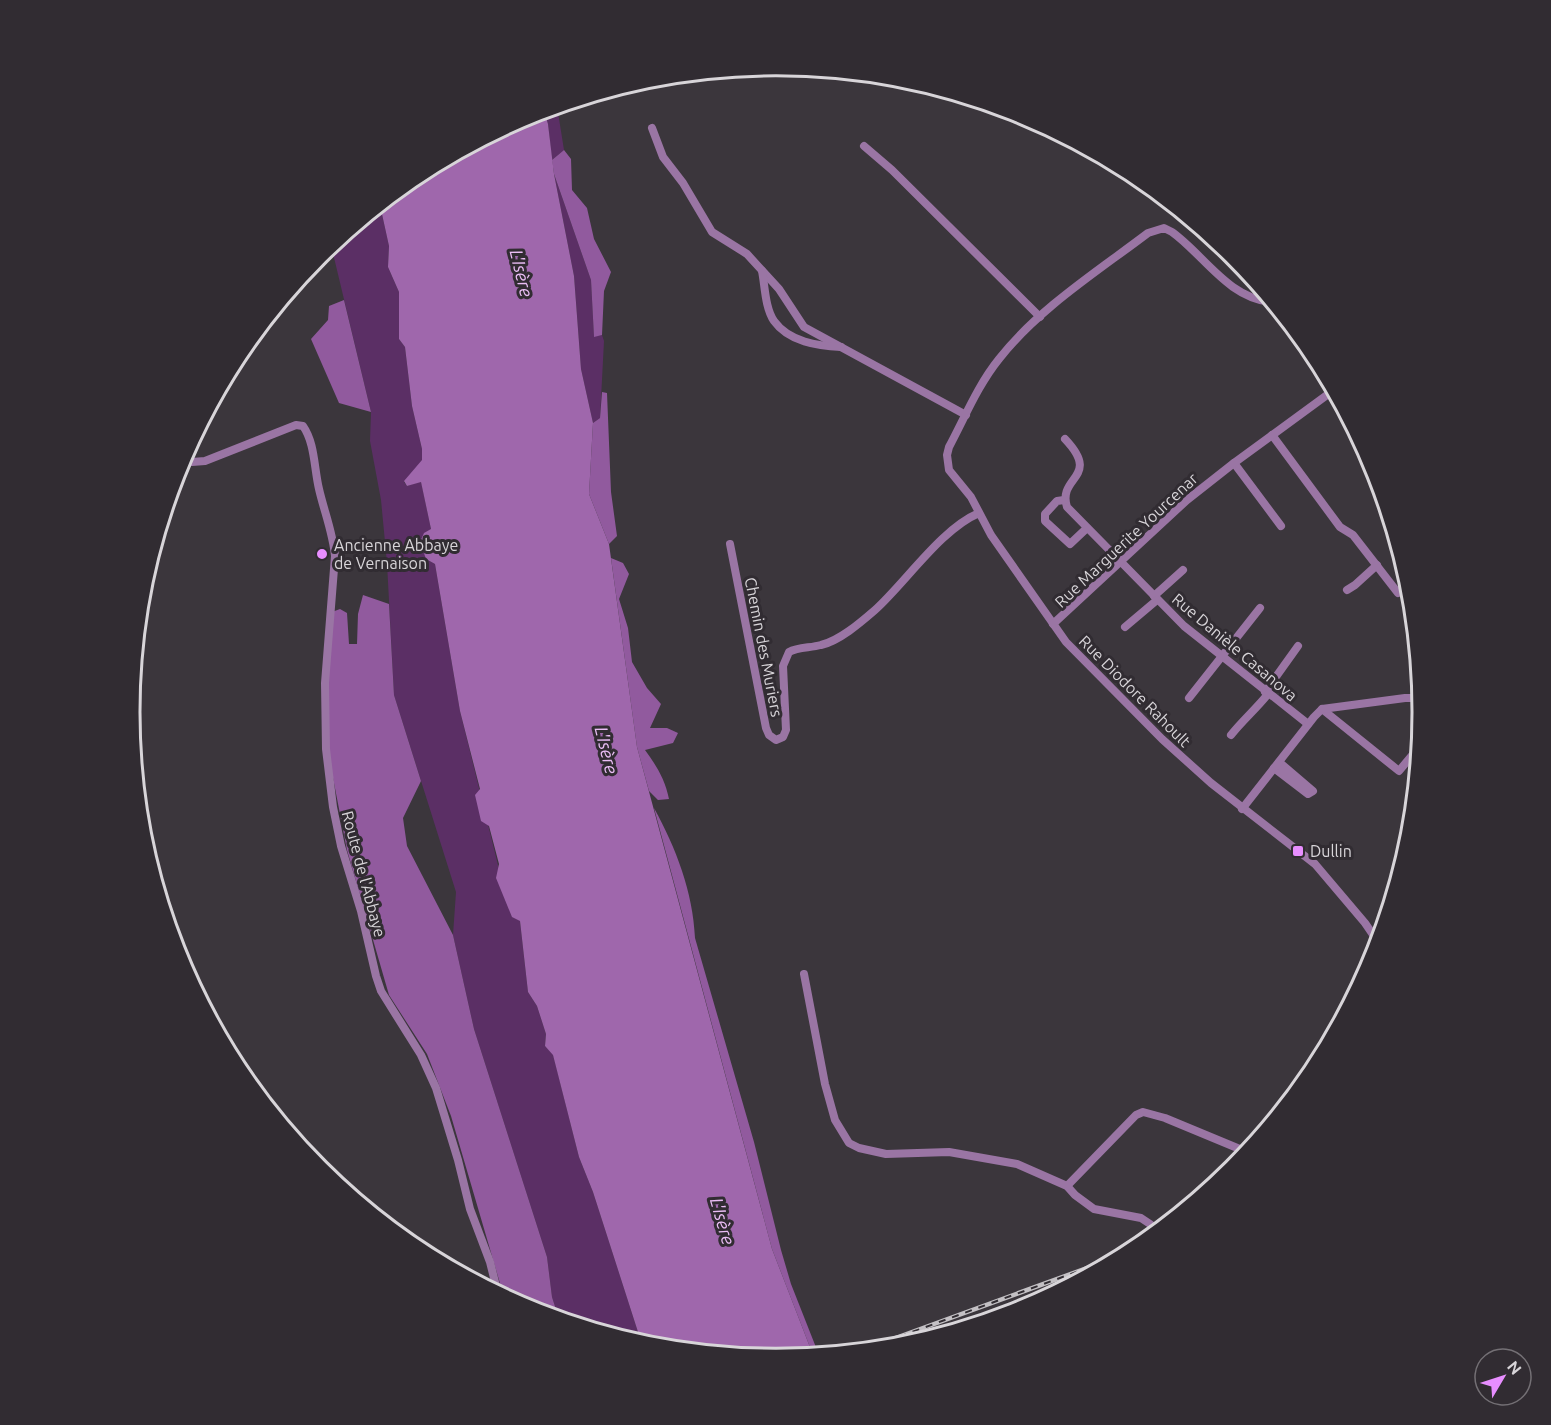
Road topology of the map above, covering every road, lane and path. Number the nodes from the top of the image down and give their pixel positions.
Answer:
1 (652, 128) dead end
2 (864, 146) dead end
3 (762, 270) junction
4 (1260, 301) edge
5 (1040, 317) junction
6 (844, 348) junction
7 (1327, 395) edge
8 (966, 415) junction
9 (1272, 435) junction
10 (1065, 439) dead end
11 (191, 462) edge
12 (1234, 463) junction
13 (1064, 500) junction
14 (979, 513) junction
15 (1281, 526) dead end
16 (1087, 528) junction
17 (729, 544) dead end
18 (1121, 561) junction
19 (1377, 566) junction
20 (1183, 570) dead end
21 (1347, 590) dead end
22 (1398, 593) dead end
23 (1156, 598) junction
24 (1260, 608) dead end
25 (1053, 624) junction
26 (1125, 627) dead end
27 (1298, 646) dead end
28 (1221, 656) junction
29 (1266, 693) junction
30 (1189, 698) dead end
31 (1411, 698) edge
32 (1322, 709) junction
33 (1308, 724) junction
34 (1232, 735) dead end
35 (1410, 758) edge
36 (1276, 765) junction
37 (1242, 809) junction
38 (1371, 934) edge
39 (804, 974) dead end
40 (1238, 1148) edge
41 (1067, 1186) junction
42 (1151, 1225) edge
43 (495, 1284) edge

1 - 3 street
2 - 5 street
3 - 6 street
3 - 6 street
4 - 5 street, Rue Diodore Rahoult
5 - 8 street, Rue Diodore Rahoult
6 - 8 street
7 - 9 street, Rue Marguerite Yourcenar
8 - 14 street, Rue Diodore Rahoult
9 - 12 street, Rue Marguerite Yourcenar
9 - 19 street
10 - 13 street
11 - 43 street, Route de l'Abbaye
12 - 15 street
12 - 18 street, Rue Marguerite Yourcenar
13 - 16 street, Rue Danièle Casanova
13 - 16 street
14 - 17 street, Chemin des Muriers
14 - 25 street, Rue Diodore Rahoult
16 - 18 street, Rue Danièle Casanova
18 - 23 street, Rue Danièle Casanova
18 - 25 street, Rue Marguerite Yourcenar
19 - 21 street
19 - 22 street
20 - 23 street
23 - 26 street
23 - 28 street, Rue Danièle Casanova
24 - 28 street
25 - 37 street, Rue Diodore Rahoult
27 - 29 street
28 - 29 street, Rue Danièle Casanova
28 - 30 street
29 - 33 street, Rue Danièle Casanova
29 - 34 street
31 - 32 street
32 - 33 street
32 - 35 street
33 - 36 street
36 - 36 street
36 - 37 street
37 - 38 street, Rue Diodore Rahoult
39 - 41 street
40 - 41 street
41 - 42 street

